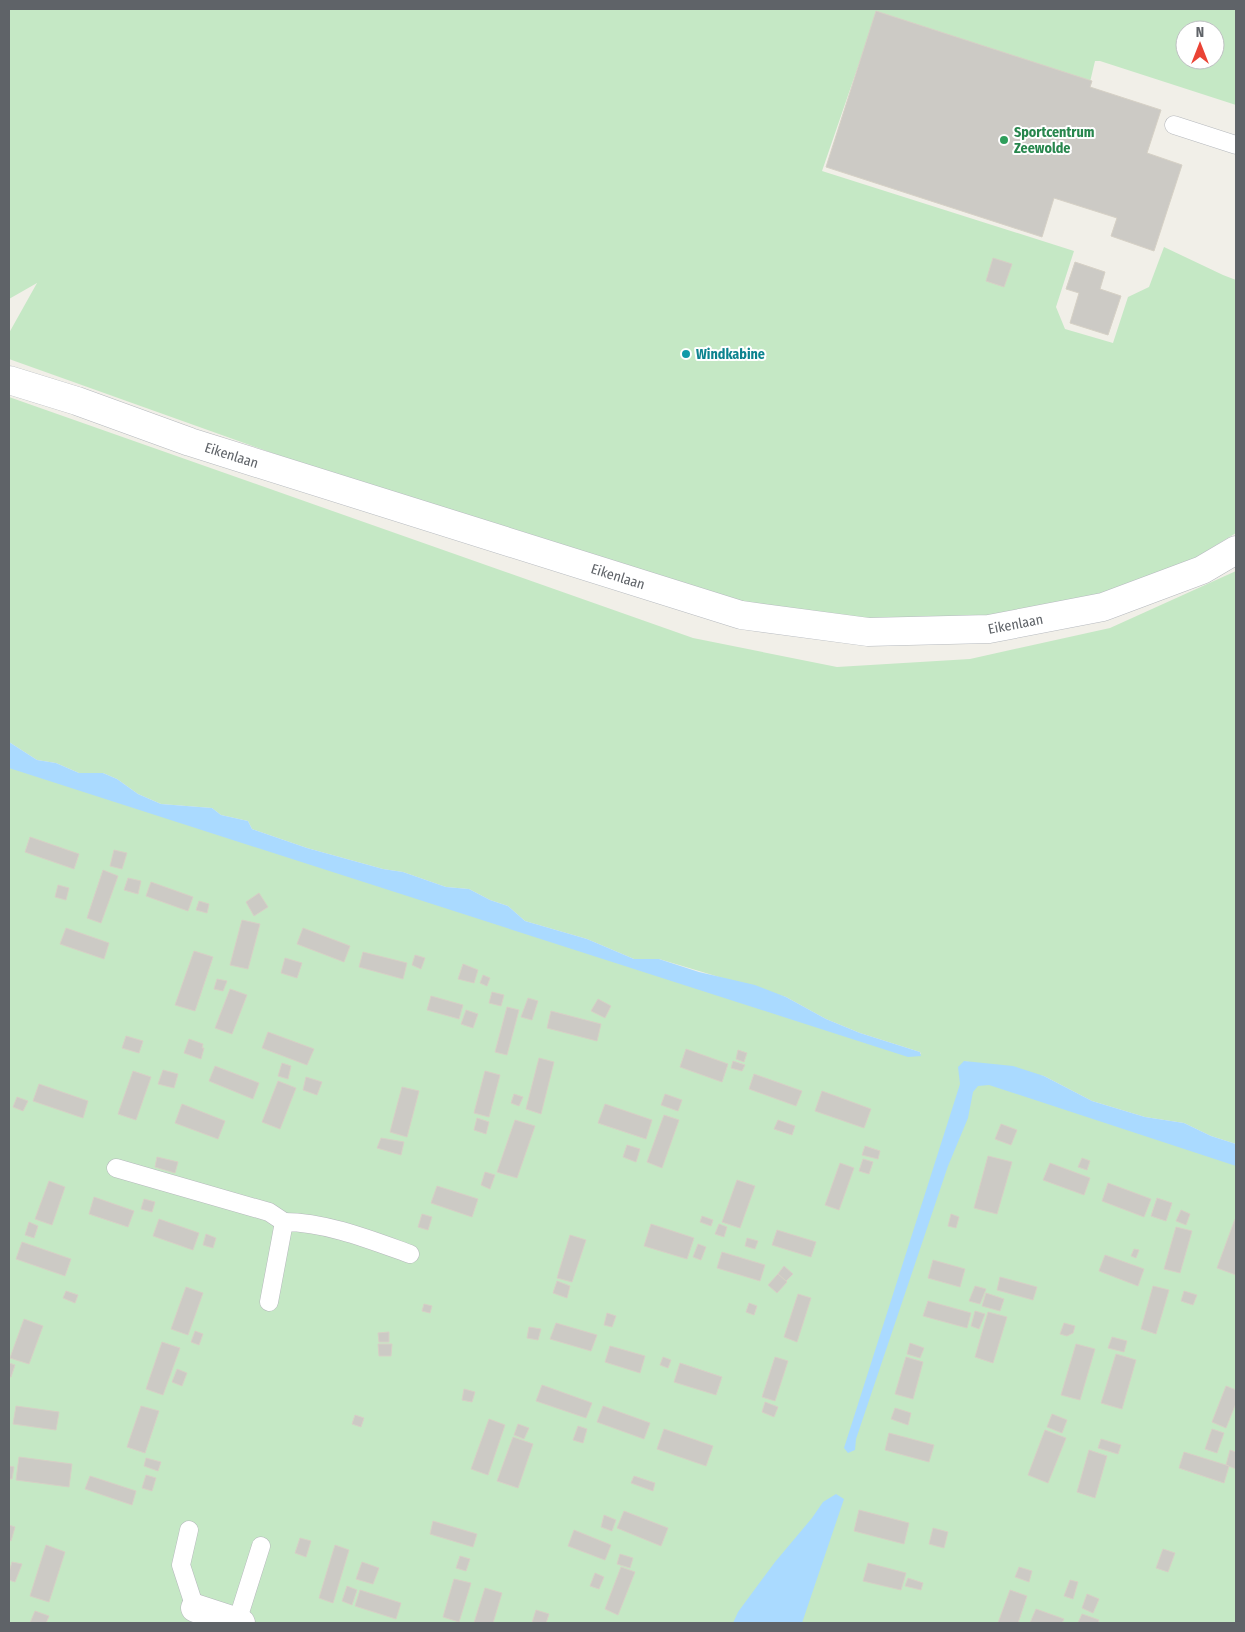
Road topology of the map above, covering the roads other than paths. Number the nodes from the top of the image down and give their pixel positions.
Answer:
1 (1174, 125) dead end
2 (1236, 145) edge
3 (9, 380) edge
4 (1236, 550) edge
5 (116, 1168) dead end
6 (284, 1222) junction
7 (410, 1254) dead end
8 (269, 1302) dead end
9 (189, 1530) dead end
10 (261, 1546) dead end
11 (195, 1608) joint
12 (239, 1623) edge

1 - 2 lane
3 - 4 street, Eikenlaan
5 - 6 lane
6 - 7 lane
6 - 8 lane
9 - 11 lane
10 - 12 lane
11 - 12 street

